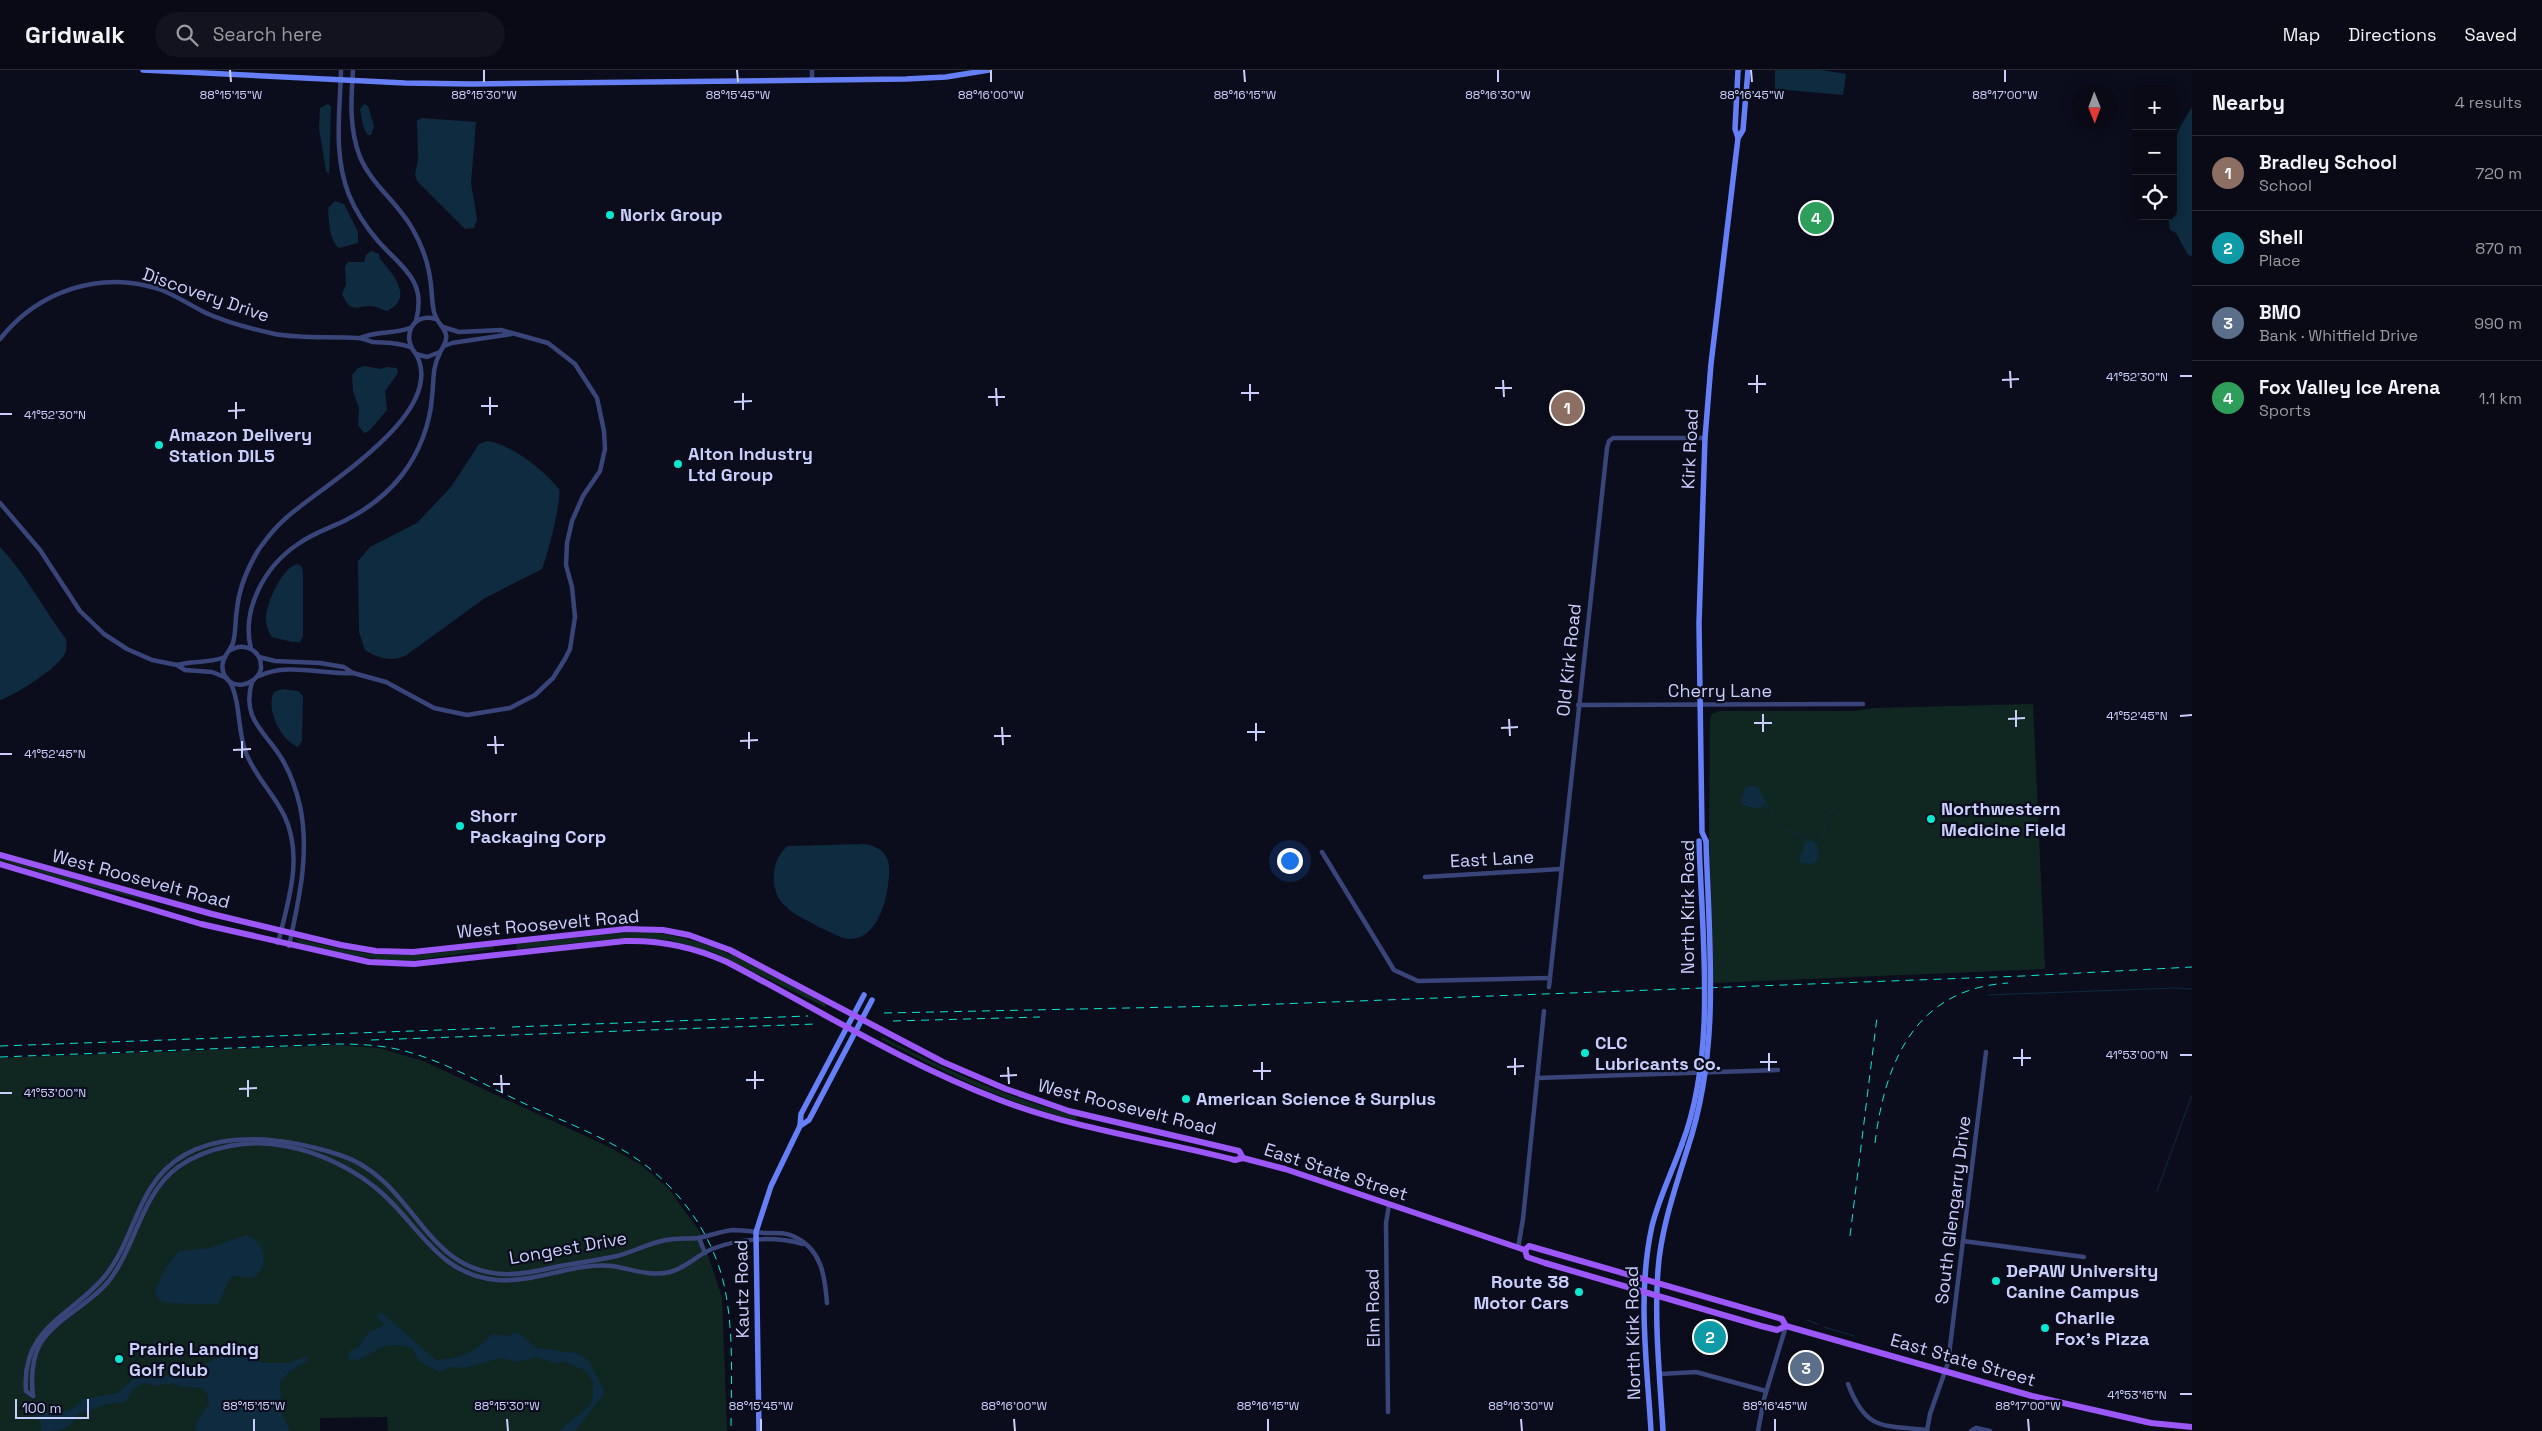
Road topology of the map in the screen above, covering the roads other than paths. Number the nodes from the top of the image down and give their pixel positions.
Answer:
1 (143, 70) edge
2 (341, 70) edge
3 (353, 70) edge
4 (812, 70) edge
5 (989, 70) edge
6 (1738, 70) edge
7 (1748, 70) edge
8 (341, 80) junction
9 (812, 80) junction
10 (352, 81) junction
11 (1738, 138) junction
12 (436, 319) junction
13 (416, 321) junction
14 (444, 327) junction
15 (410, 328) junction
16 (511, 334) junction
17 (360, 338) junction
18 (0, 339) edge
19 (410, 346) junction
20 (444, 346) junction
21 (440, 352) junction
22 (416, 354) junction
23 (1705, 438) junction
24 (0, 503) edge
25 (250, 649) junction
26 (229, 651) junction
27 (224, 657) junction
28 (259, 657) junction
29 (177, 665) junction
30 (354, 673) junction
31 (258, 676) junction
32 (228, 679) junction
33 (252, 682) junction
34 (1863, 704) dead end
35 (1578, 705) junction
36 (1699, 706) junction
37 (1702, 832) joint
38 (1322, 852) dead end
39 (0, 855) edge
40 (0, 864) edge
41 (1560, 869) junction
42 (1425, 877) dead end
43 (281, 931) junction
44 (292, 934) junction
45 (278, 943) junction
46 (289, 946) junction
47 (1550, 978) junction
48 (1549, 987) dead end
49 (864, 995) dead end
50 (872, 1000) dead end
51 (1544, 1011) dead end
52 (854, 1015) junction
53 (862, 1019) junction
54 (848, 1026) junction
55 (856, 1030) junction
56 (1986, 1052) dead end
57 (1778, 1070) dead end
58 (1537, 1078) junction
59 (800, 1126) junction
60 (1685, 1145) junction
61 (1243, 1158) junction
62 (1389, 1204) junction
63 (756, 1232) junction
64 (699, 1238) junction
65 (756, 1240) junction
66 (1963, 1241) junction
67 (806, 1244) junction
68 (1521, 1249) junction
69 (705, 1253) junction
70 (2084, 1256) dead end
71 (1644, 1279) junction
72 (1657, 1283) junction
73 (1644, 1292) junction
74 (1657, 1296) junction
75 (827, 1304) dead end
76 (1786, 1326) junction
77 (1946, 1372) junction
78 (1660, 1374) junction
79 (1848, 1384) dead end
80 (1766, 1391) junction
81 (1388, 1412) dead end
82 (2192, 1428) edge
83 (1927, 1430) edge
84 (759, 1431) edge
85 (1651, 1431) edge
86 (1663, 1431) edge
87 (1758, 1431) edge
88 (1971, 1431) edge
89 (1990, 1431) edge

1 - 8 street
2 - 8 street
3 - 10 street
4 - 9 street
5 - 9 street
6 - 11 street, Kirk Road
7 - 11 street
8 - 10 street
8 - 13 street
9 - 10 street
10 - 12 street
11 - 23 street, Kirk Road
12 - 13 street
12 - 14 street
13 - 15 street
14 - 16 street
14 - 20 street
15 - 17 street, Discovery Drive
15 - 19 street
16 - 20 street
16 - 30 street
17 - 18 street, Discovery Drive
17 - 19 street, Discovery Drive
19 - 22 street
20 - 21 street
21 - 22 street
21 - 25 street
22 - 26 street
23 - 35 street, Old Kirk Road
23 - 36 street, Kirk Road
24 - 29 street
25 - 26 street
25 - 28 street
26 - 27 street
27 - 29 street
27 - 32 street
28 - 30 street
28 - 31 street
29 - 32 street
30 - 31 street
31 - 33 street
32 - 33 street
32 - 43 street
33 - 44 street
34 - 36 street, Cherry Lane
35 - 36 street, Cherry Lane
35 - 41 street, Old Kirk Road
36 - 37 street, Kirk Road
37 - 60 street, North Kirk Road, bridge
38 - 47 street
39 - 43 main road, West Roosevelt Road
40 - 45 main road, West Roosevelt Road
41 - 42 street, East Lane
41 - 47 street, Old Kirk Road
43 - 44 main road, West Roosevelt Road
43 - 45 street
44 - 46 street
44 - 52 main road, West Roosevelt Road
45 - 46 main road, West Roosevelt Road
46 - 54 main road, West Roosevelt Road
47 - 48 street, Old Kirk Road
49 - 52 street, Kautz Road
50 - 53 street, Kautz Road
51 - 58 street
52 - 53 main road, West Roosevelt Road
52 - 54 street, Kautz Road
53 - 55 street, Kautz Road
53 - 61 main road, West Roosevelt Road
54 - 55 main road, West Roosevelt Road
54 - 59 street, Kautz Road
55 - 59 street, Kautz Road
55 - 61 main road, East State Street
56 - 66 street, South Glengarry Drive
57 - 58 street
58 - 68 street
59 - 63 street, Kautz Road
60 - 71 street, North Kirk Road
60 - 72 street, North Kirk Road
61 - 62 main road, East State Street
62 - 68 main road, East State Street
62 - 81 street, Elm Road
63 - 64 street, Longest Drive
63 - 65 street, Kautz Road
63 - 67 street, Longest Drive
64 - 69 street
64 - 69 street, Longest Drive
65 - 67 street, Longest Drive
65 - 69 street, Longest Drive
65 - 84 street, Kautz Road
66 - 70 street
66 - 77 street, South Glengarry Drive
67 - 75 street
68 - 71 main road, East State Street
68 - 73 main road, East State Street
71 - 72 main road, East State Street
71 - 73 street, North Kirk Road
72 - 74 street, North Kirk Road
72 - 76 main road, East State Street
73 - 74 main road, East State Street
73 - 85 street, North Kirk Road
74 - 76 main road, East State Street
74 - 78 street, North Kirk Road
76 - 77 main road, East State Street
76 - 80 street
77 - 82 main road, East State Street
77 - 83 street, South Glengarry Drive
78 - 80 street
78 - 86 street, North Kirk Road
79 - 83 street
80 - 87 street
88 - 89 street

